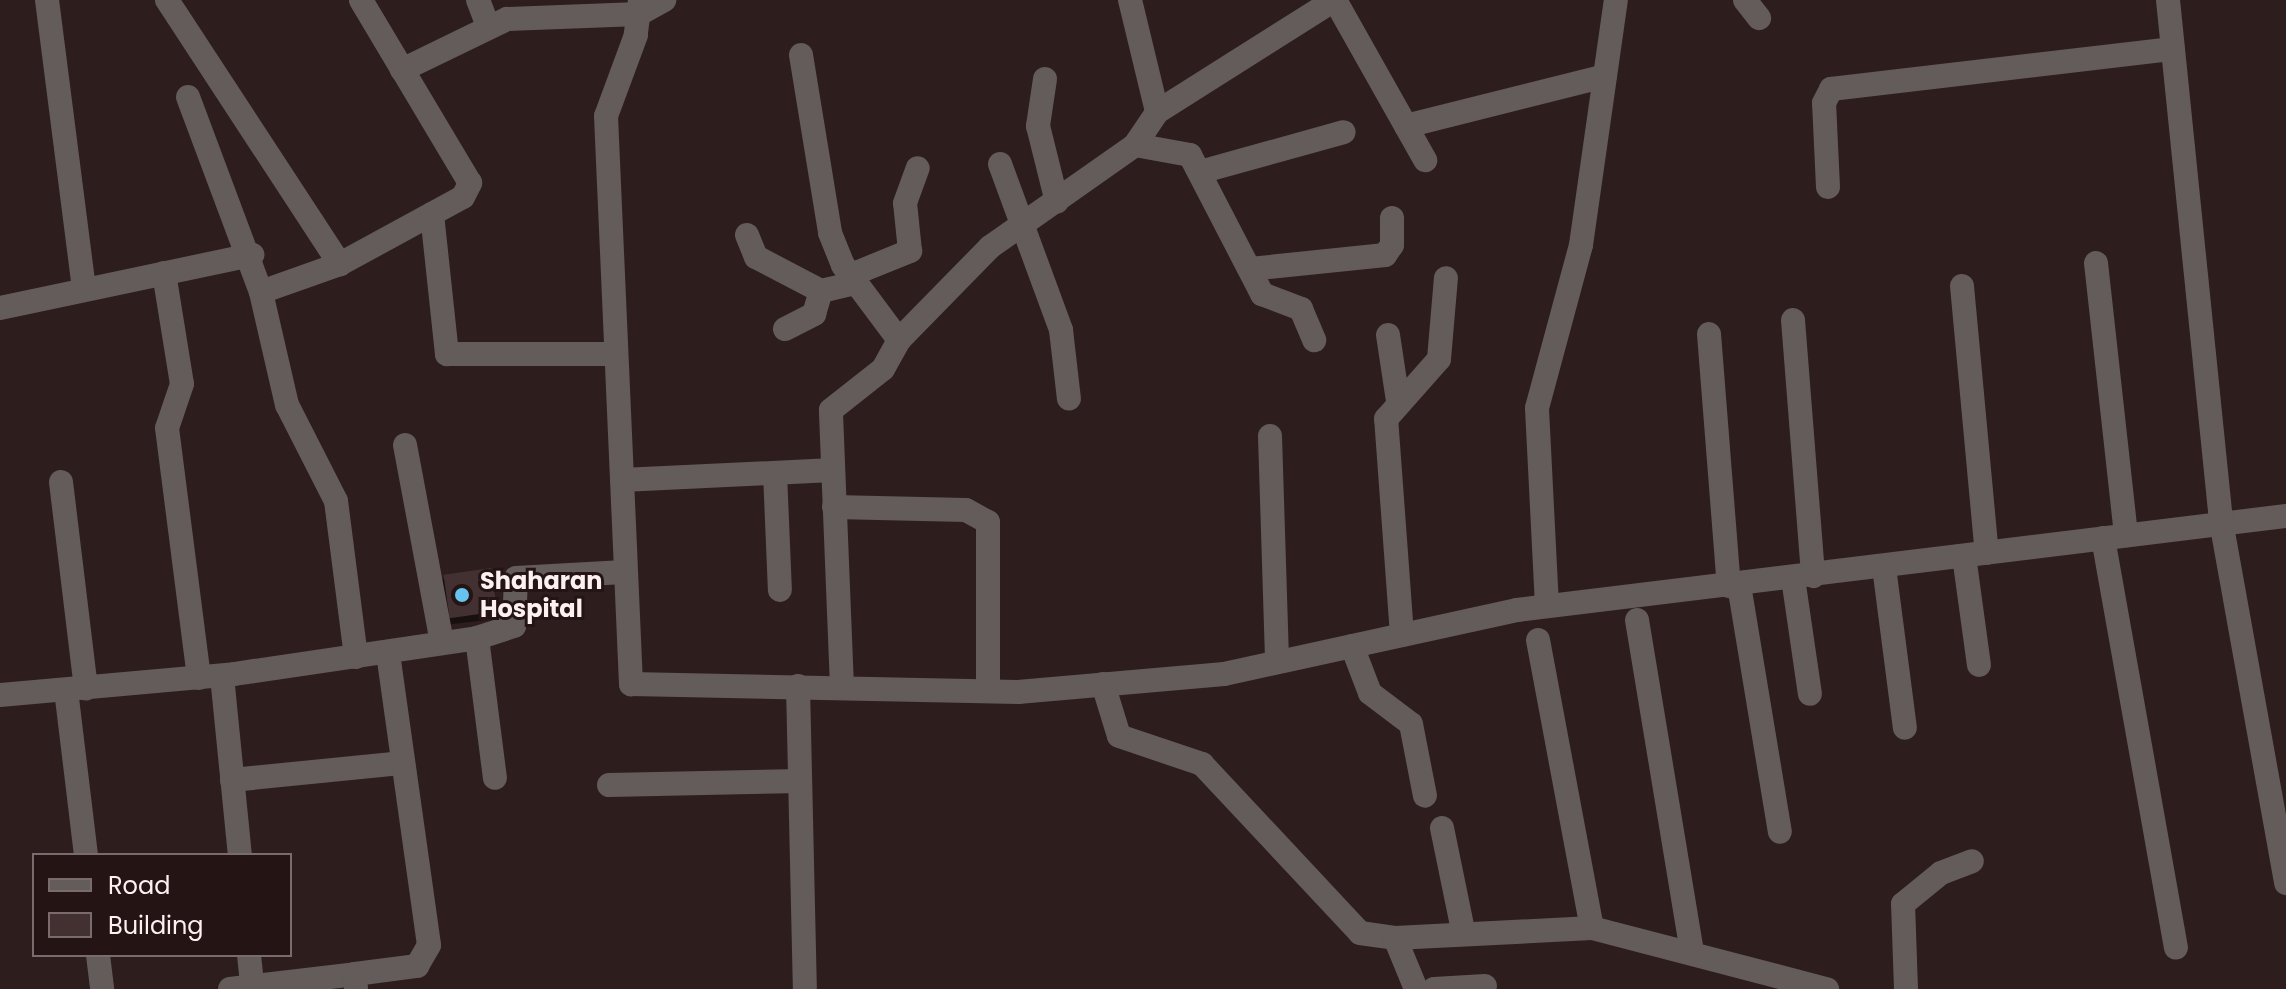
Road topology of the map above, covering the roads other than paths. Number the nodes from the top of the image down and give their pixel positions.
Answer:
1 (47, 0) edge
2 (167, 0) edge
3 (361, 0) edge
4 (478, 0) edge
5 (664, 0) edge
6 (1130, 0) edge
7 (1334, 0) edge
8 (1616, 0) edge
9 (2168, 0) edge
10 (639, 7) edge
11 (488, 26) junction
12 (2173, 49) junction
13 (801, 55) dead end
14 (402, 70) junction
15 (1605, 76) junction
16 (1045, 79) dead end
17 (188, 97) dead end
18 (1157, 112) junction
19 (1406, 126) junction
20 (1344, 132) dead end
21 (1135, 145) junction
22 (1425, 160) dead end
23 (1000, 164) dead end
24 (918, 168) dead end
25 (1200, 172) junction
26 (1828, 187) dead end
27 (1057, 202) junction
28 (432, 214) junction
29 (1392, 218) dead end
30 (1026, 223) junction
31 (747, 235) dead end
32 (252, 255) junction
33 (2096, 263) dead end
34 (340, 264) junction
35 (1250, 269) junction
36 (164, 273) junction
37 (1446, 278) dead end
38 (854, 279) junction
39 (1962, 286) dead end
40 (84, 290) junction
41 (821, 291) junction
42 (261, 292) junction
43 (0, 308) edge
44 (1793, 320) dead end
45 (785, 329) dead end
46 (1709, 334) dead end
47 (1388, 335) dead end
48 (899, 340) junction
49 (1314, 340) dead end
50 (616, 354) junction
51 (1069, 399) dead end
52 (1398, 401) junction
53 (1270, 436) dead end
54 (405, 445) dead end
55 (833, 470) junction
56 (775, 473) junction
57 (622, 480) junction
58 (61, 482) dead end
59 (834, 507) junction
60 (2286, 516) edge
61 (2221, 521) junction
62 (2115, 536) junction
63 (1976, 555) junction
64 (1884, 567) junction
65 (624, 572) junction
66 (1803, 577) junction
67 (1734, 585) junction
68 (780, 590) dead end
69 (1547, 606) junction
70 (1637, 620) dead end
71 (1402, 635) junction
72 (477, 638) junction
73 (1538, 640) dead end
74 (442, 643) junction
75 (1352, 646) junction
76 (388, 654) junction
77 (356, 657) junction
78 (1277, 662) junction
79 (1979, 665) dead end
80 (210, 677) junction
81 (1103, 684) junction
82 (798, 686) junction
83 (842, 687) junction
84 (76, 689) junction
85 (988, 691) junction
86 (1810, 694) dead end
87 (0, 695) edge
88 (1905, 728) dead end
89 (403, 763) junction
90 (495, 778) dead end
91 (232, 780) junction
92 (800, 781) junction
93 (609, 785) dead end
94 (1425, 796) dead end
95 (1442, 828) dead end
96 (1780, 832) dead end
97 (86, 853) edge
98 (240, 853) edge
99 (1972, 861) dead end
100 (2286, 883) edge
101 (1592, 928) junction
102 (1463, 930) junction
103 (1395, 938) junction
104 (2176, 948) dead end
105 (1692, 954) junction
106 (98, 957) edge
107 (249, 957) edge
108 (355, 981) edge
109 (1485, 986) dead end
110 (241, 988) edge
111 (102, 989) edge
112 (805, 989) edge
113 (1416, 989) edge
114 (1434, 989) edge
115 (1827, 989) edge
116 (1906, 989) edge

1 - 40 street
2 - 34 street
3 - 14 street
4 - 11 street
5 - 10 street
6 - 18 street
7 - 18 street
7 - 19 street
8 - 15 street
9 - 12 street
10 - 11 street
10 - 50 street
11 - 14 street
12 - 26 street
12 - 61 street
13 - 38 street
14 - 28 street
15 - 19 street
15 - 69 street
16 - 27 street
17 - 32 street
18 - 21 street
19 - 22 street
20 - 25 street
21 - 25 street
21 - 27 street
23 - 30 street
24 - 38 street
25 - 35 street
27 - 30 street
28 - 34 street
28 - 50 street
29 - 35 street
30 - 48 street
30 - 51 street
31 - 41 street
32 - 36 street
32 - 42 street
33 - 62 street
34 - 42 street
35 - 49 street
36 - 40 street
36 - 80 street
37 - 52 street
38 - 41 street
38 - 48 street
39 - 63 street
40 - 43 street
41 - 45 street
42 - 77 street
44 - 66 street
46 - 67 street
47 - 52 street
48 - 55 street
50 - 57 street
52 - 71 street
53 - 78 street
54 - 74 street
55 - 56 street
55 - 59 street
56 - 57 street
56 - 68 street
57 - 65 street
58 - 84 street
59 - 83 street
59 - 85 street
60 - 61 street
61 - 62 street
61 - 100 street
62 - 63 street
62 - 104 street
63 - 64 street
63 - 79 street
64 - 66 street
64 - 88 street
65 - 72 street
65 - 82 street
66 - 67 street
66 - 86 street
67 - 69 street
67 - 96 street
69 - 71 street
70 - 105 street
71 - 75 street
72 - 74 street
72 - 90 street
73 - 101 street
74 - 76 street
75 - 78 street
75 - 94 street
76 - 77 street
76 - 89 street
77 - 80 street
78 - 81 street
80 - 84 street
80 - 91 street
81 - 85 street
81 - 103 street
82 - 83 street
82 - 92 street
83 - 85 street
84 - 87 street
84 - 97 street
89 - 91 street
89 - 108 street
91 - 98 street
92 - 93 street
92 - 112 street
95 - 102 street
99 - 116 street
101 - 102 street
101 - 105 street
102 - 103 street
103 - 113 street
105 - 115 street
106 - 111 street
107 - 110 street
108 - 110 street
109 - 114 street

